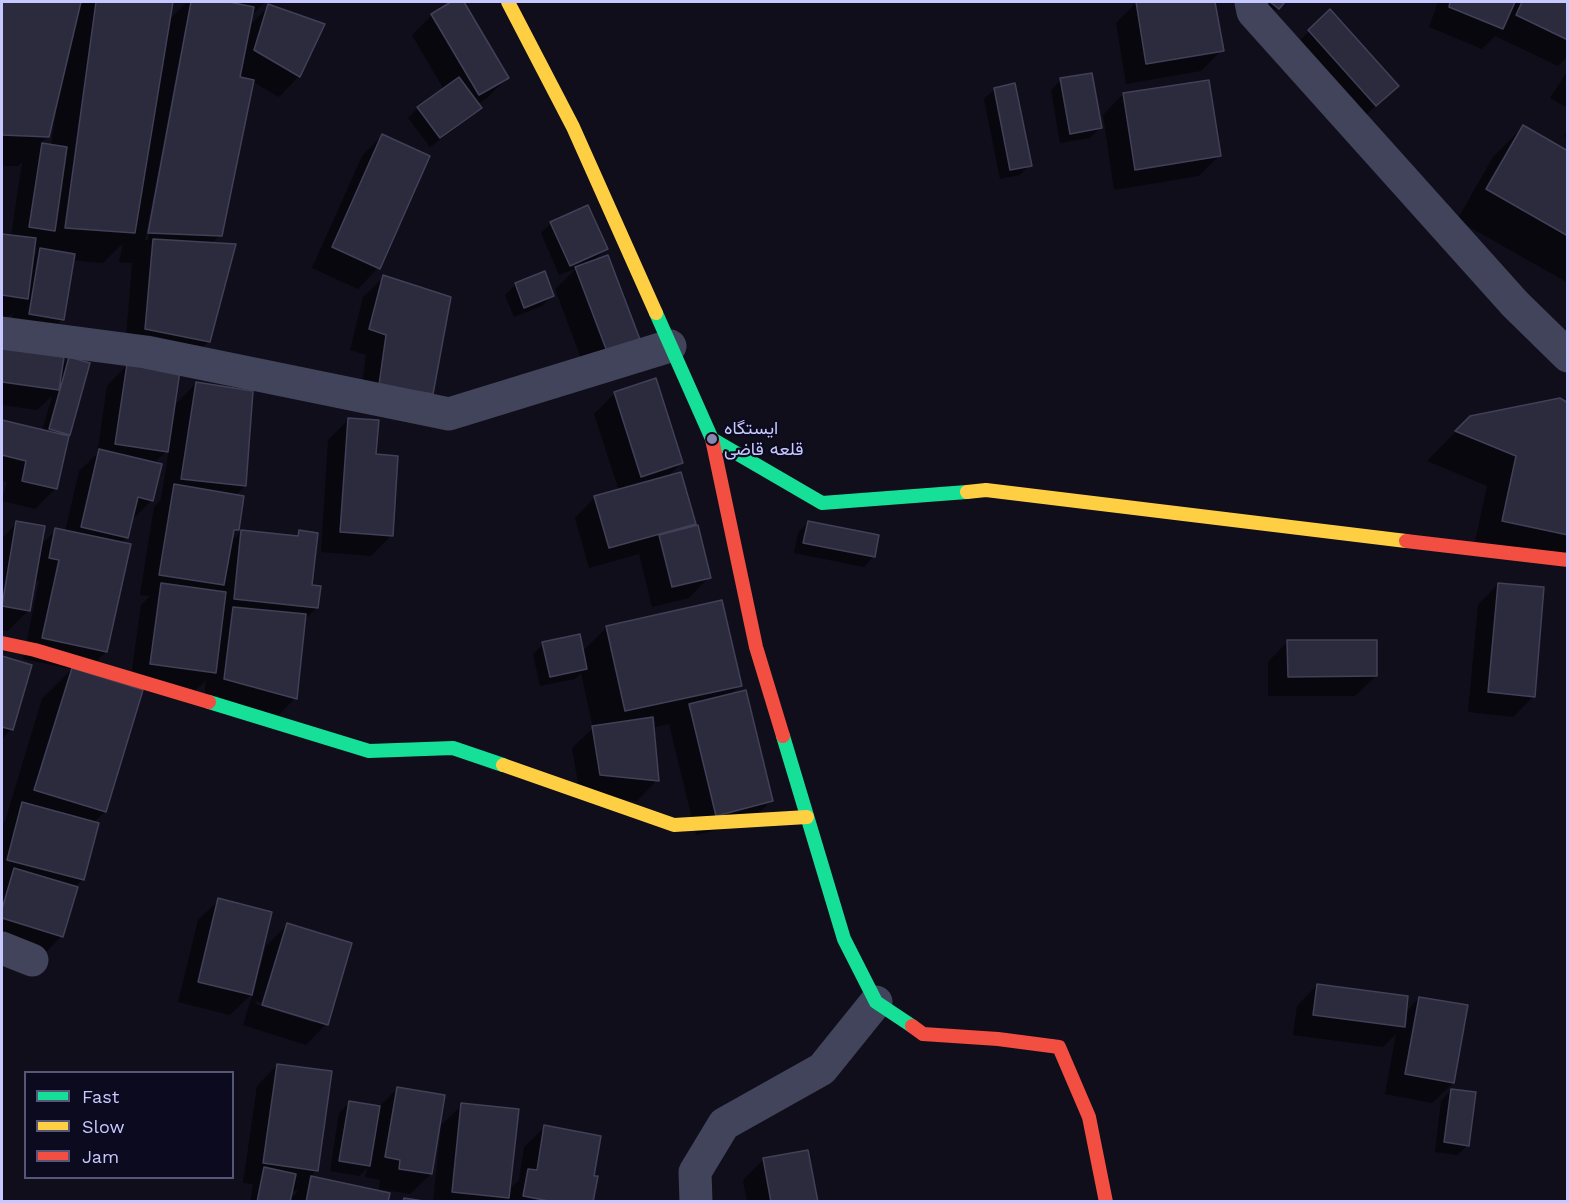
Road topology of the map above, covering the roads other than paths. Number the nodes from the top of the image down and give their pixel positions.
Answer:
1 (508, 2) edge
2 (1251, 2) edge
3 (2, 333) edge
4 (670, 346) junction
5 (1568, 356) edge
6 (712, 439) junction
7 (1568, 560) edge
8 (2, 644) edge
9 (807, 817) junction
10 (2, 948) edge
11 (32, 960) dead end
12 (876, 1002) junction
13 (696, 1202) edge
14 (1106, 1202) edge

1 - 4 street
2 - 5 street
3 - 4 street
4 - 6 street
6 - 7 street
6 - 9 street
8 - 9 street
9 - 12 street
10 - 11 street
12 - 13 street
12 - 14 street

